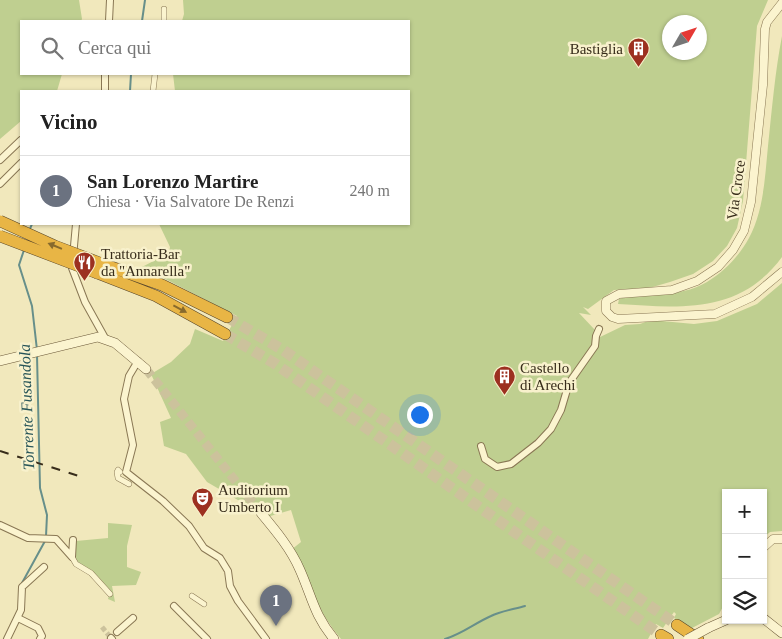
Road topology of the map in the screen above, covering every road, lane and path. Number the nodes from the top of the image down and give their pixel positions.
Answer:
1 (110, 0) edge
2 (782, 3) edge
3 (164, 9) dead end
4 (109, 20) edge
5 (164, 20) edge
6 (105, 75) edge
7 (155, 75) edge
8 (105, 90) edge
9 (153, 90) edge
10 (20, 141) edge
11 (0, 160) edge
12 (20, 164) edge
13 (0, 184) edge
14 (0, 221) edge
15 (76, 225) edge
16 (0, 236) edge
17 (99, 268) junction
18 (782, 272) edge
19 (227, 316) tunnel mouth
20 (599, 329) dead end
21 (225, 334) tunnel mouth
22 (105, 338) junction
23 (0, 361) edge
24 (138, 361) junction
25 (146, 369) tunnel mouth
26 (481, 446) dead end
27 (120, 472) dead end
28 (129, 484) dead end
29 (261, 513) tunnel mouth
30 (0, 525) edge
31 (782, 539) edge
32 (73, 540) dead end
33 (767, 545) edge
34 (72, 557) junction
35 (44, 567) dead end
36 (110, 594) dead end
37 (195, 596) dead end
38 (204, 604) dead end
39 (174, 606) dead end
40 (18, 618) junction
41 (133, 618) dead end
42 (722, 621) edge
43 (767, 621) edge
44 (677, 625) tunnel mouth
45 (117, 632) dead end
46 (782, 633) edge
47 (7, 639) edge
48 (40, 639) edge
49 (206, 639) edge
50 (266, 639) edge
51 (334, 639) edge
52 (688, 639) edge
53 (698, 639) edge

1 - 4 street
2 - 18 street, Via Croce
3 - 5 street
6 - 8 street
7 - 9 street
10 - 11 street
12 - 13 street
17 -> 14 highway, bridge
15 - 22 street
16 - 17 highway, bridge
17 - 19 highway
17 -> 21 highway
20 - 26 street
22 - 23 main road
22 - 24 main road
24 - 25 main road
24 - 50 street
27 - 28 street
29 - 51 main road
30 - 34 street
31 - 33 street
32 - 34 street
34 - 36 street
35 - 40 street
37 - 38 street
39 - 49 street
40 - 47 street
40 - 48 street
41 - 45 street
42 - 52 main road, bridge
43 - 46 main road
44 - 53 highway

